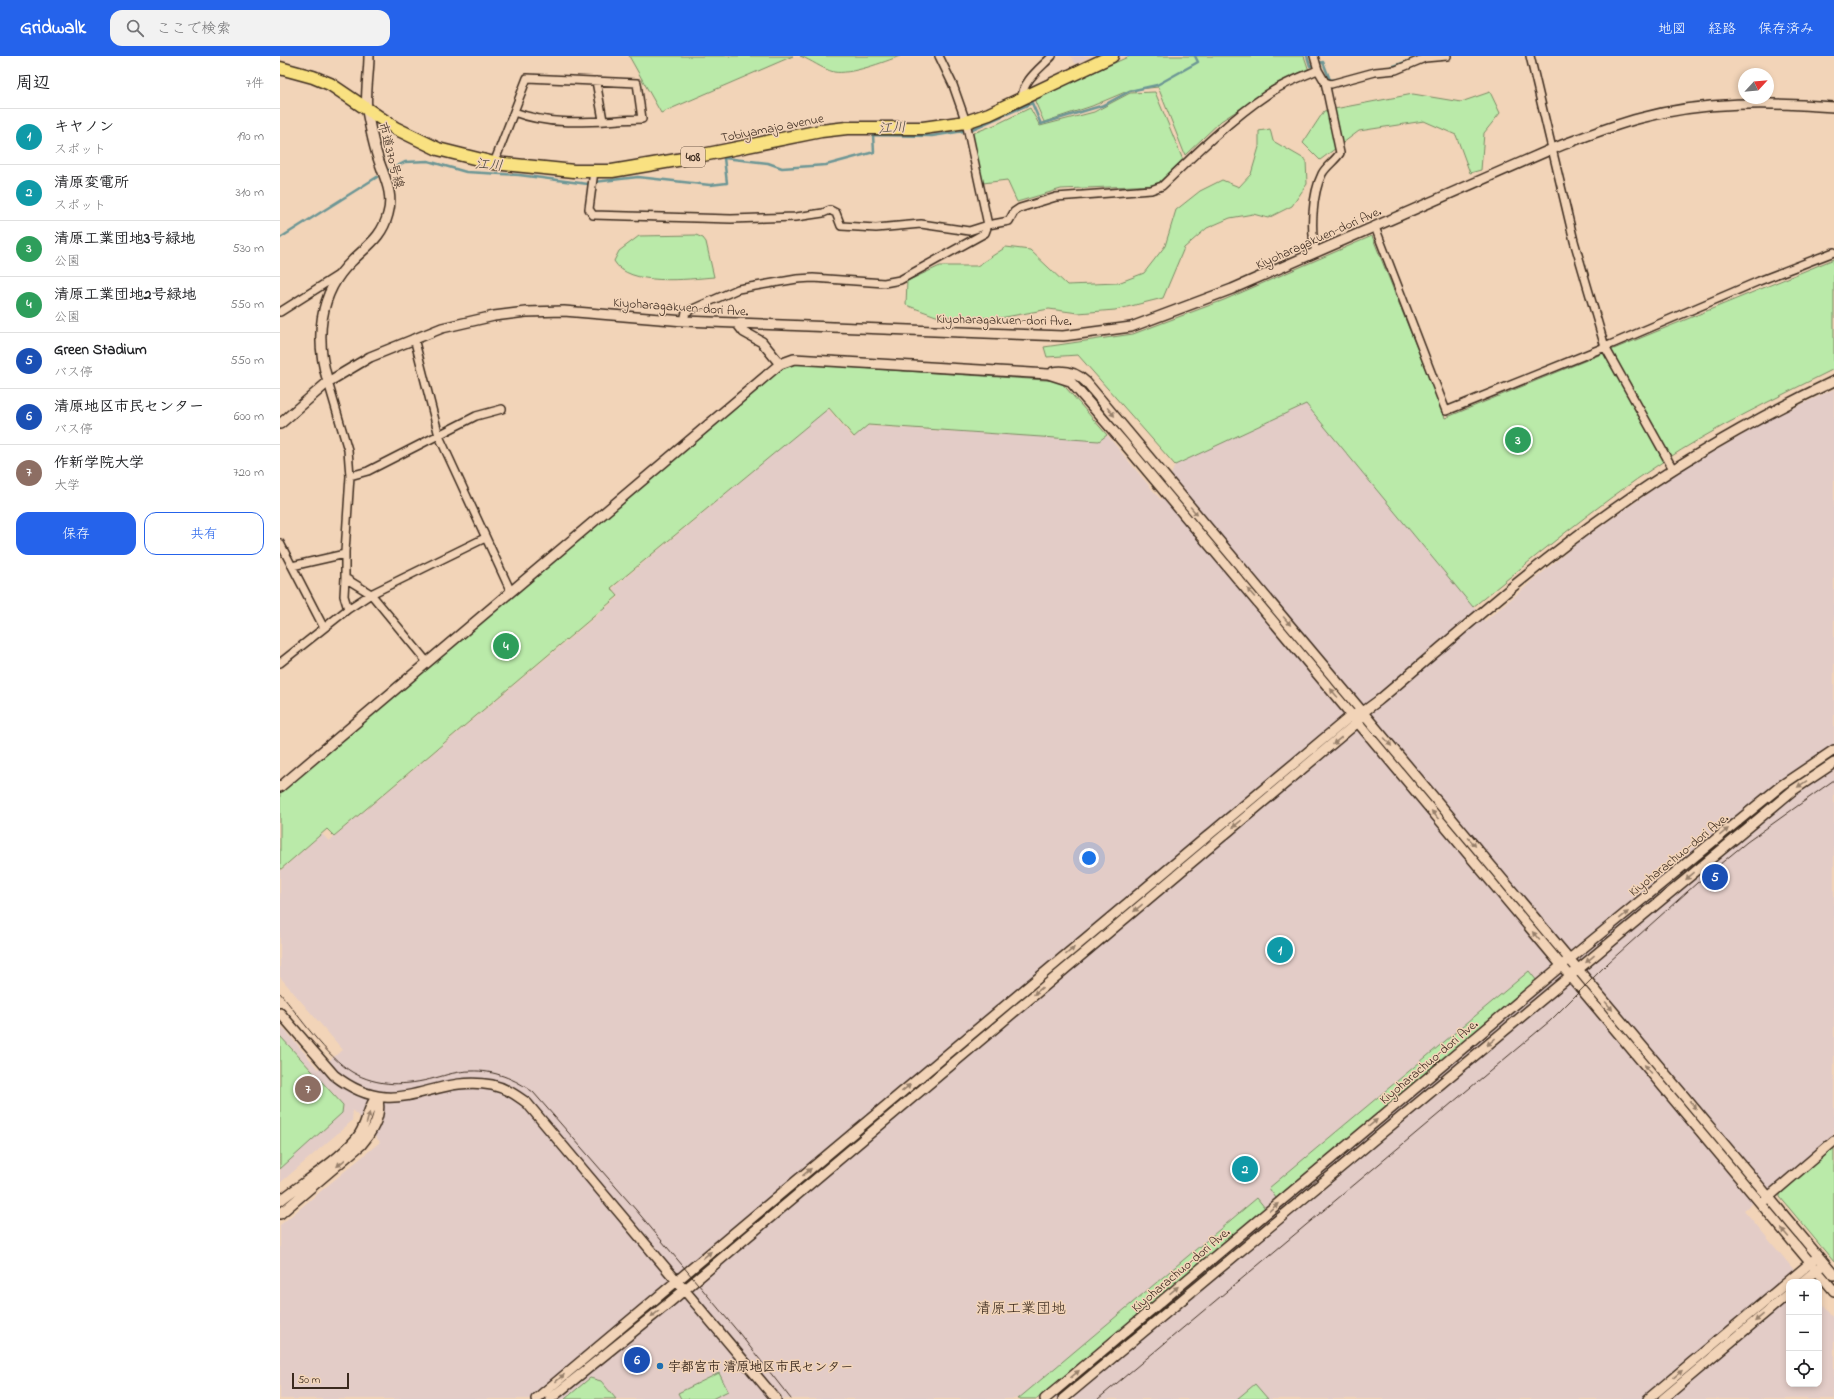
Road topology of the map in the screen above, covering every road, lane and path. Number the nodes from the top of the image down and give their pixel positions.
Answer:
1 (369, 56) edge
2 (939, 56) edge
3 (1052, 56) edge
4 (1112, 56) edge
5 (1314, 56) edge
6 (1447, 56) edge
7 (1530, 56) edge
8 (280, 68) edge
9 (1318, 70) junction
10 (596, 81) junction
11 (1325, 82) junction
12 (1022, 98) junction
13 (1834, 107) edge
14 (367, 109) junction
15 (514, 112) junction
16 (603, 120) junction
17 (966, 122) junction
18 (1552, 149) junction
19 (494, 163) junction
20 (594, 171) junction
21 (988, 225) junction
22 (1375, 227) junction
23 (1316, 252) junction
24 (1834, 252) edge
25 (341, 274) junction
26 (280, 312) edge
27 (684, 321) junction
28 (737, 323) junction
29 (414, 338) junction
30 (1605, 347) junction
31 (780, 364) junction
32 (1048, 374) junction
33 (1834, 381) edge
34 (328, 382) junction
35 (502, 409) dead end
36 (280, 424) edge
37 (439, 436) junction
38 (1673, 469) junction
39 (350, 476) junction
40 (485, 538) junction
41 (280, 543) edge
42 (345, 554) junction
43 (292, 566) junction
44 (345, 578) junction
45 (511, 592) junction
46 (371, 594) junction
47 (348, 609) junction
48 (324, 628) junction
49 (280, 662) edge
50 (427, 662) junction
51 (1362, 712) junction
52 (1355, 719) junction
53 (1834, 750) edge
54 (1834, 763) edge
55 (280, 787) edge
56 (1570, 959) junction
57 (1561, 966) junction
58 (1578, 969) junction
59 (1570, 976) junction
60 (280, 1013) edge
61 (377, 1096) junction
62 (1834, 1141) edge
63 (1769, 1196) junction
64 (280, 1201) edge
65 (1761, 1203) junction
66 (280, 1214) edge
67 (1821, 1260) junction
68 (1814, 1266) junction
69 (1834, 1275) edge
70 (1804, 1279) edge
71 (677, 1280) junction
72 (685, 1289) junction
73 (1834, 1291) edge
74 (1786, 1296) edge
75 (536, 1399) edge
76 (550, 1399) edge
77 (776, 1399) edge
78 (1045, 1399) edge
79 (1063, 1399) edge
80 (1648, 1399) edge
81 (1663, 1399) edge

1 - 14 street, 市道370号線
2 - 17 street
3 - 12 street
4 - 12 highway, Tobiyamajo avenue / 408
5 - 9 street
6 - 11 street
7 - 18 street
8 - 14 highway, Tobiyamajo avenue / 408
9 - 11 street
9 - 21 street
10 - 15 street
10 - 16 street
10 - 16 street
11 - 23 street
12 - 17 highway, Tobiyamajo avenue / 408
13 - 18 street, Kiyoharagakuen-dori Ave.
14 - 19 highway, Tobiyamajo avenue / 408
14 - 25 street, 市道370号線
15 - 16 street
15 - 19 street
17 - 20 highway, Tobiyamajo avenue / 408
17 - 21 street
18 - 22 street, Kiyoharagakuen-dori Ave.
18 - 30 street
19 - 20 highway, Tobiyamajo avenue / 408
20 - 21 street
21 - 27 street
22 - 23 street, Kiyoharagakuen-dori Ave.
22 - 30 street
23 - 28 street, Kiyoharagakuen-dori Ave.
24 - 30 street
25 - 26 street
25 - 34 street, 市道370号線
27 - 28 street, Kiyoharagakuen-dori Ave.
27 - 29 street, Kiyoharagakuen-dori Ave.
28 - 31 street
29 - 34 street, Kiyoharagakuen-dori Ave.
29 - 37 street
30 - 38 street
31 - 32 street
31 - 45 street
32 -> 51 street
52 -> 32 street
33 - 38 street
34 - 36 street, Kiyoharagakuen-dori Ave.
34 - 39 street
35 - 37 street
37 - 39 street
37 - 40 street
38 - 51 street
39 - 42 street
40 - 45 street
40 - 46 street
41 - 43 street
42 - 43 street
42 - 44 street
43 - 48 street
44 - 46 street
44 - 47 street
45 - 50 street
46 - 47 street
46 - 50 street
47 - 48 street
48 - 49 street
50 - 55 street
51 - 52 street
51 -> 56 street
57 -> 52 street
71 -> 52 street
52 -> 72 street
56 -> 53 street, Kiyoharachuo-dori Ave.
54 -> 58 street, Kiyoharachuo-dori Ave.
56 - 57 street, Kiyoharachuo-dori Ave.
56 - 58 street
57 - 59 street
78 -> 57 street, Kiyoharachuo-dori Ave.
58 - 59 street, Kiyoharachuo-dori Ave.
58 -> 63 street
65 -> 59 street
59 -> 79 street, Kiyoharachuo-dori Ave.
60 - 61 street
64 -> 61 street
61 -> 66 street
61 - 71 street
62 - 63 street
63 - 65 street
63 - 67 street
68 -> 65 street
67 - 68 street
67 - 69 street
68 - 70 street
68 - 73 street
80 -> 68 street
71 - 72 street
75 -> 71 street
72 -> 76 street
72 - 77 street
74 -> 81 street

